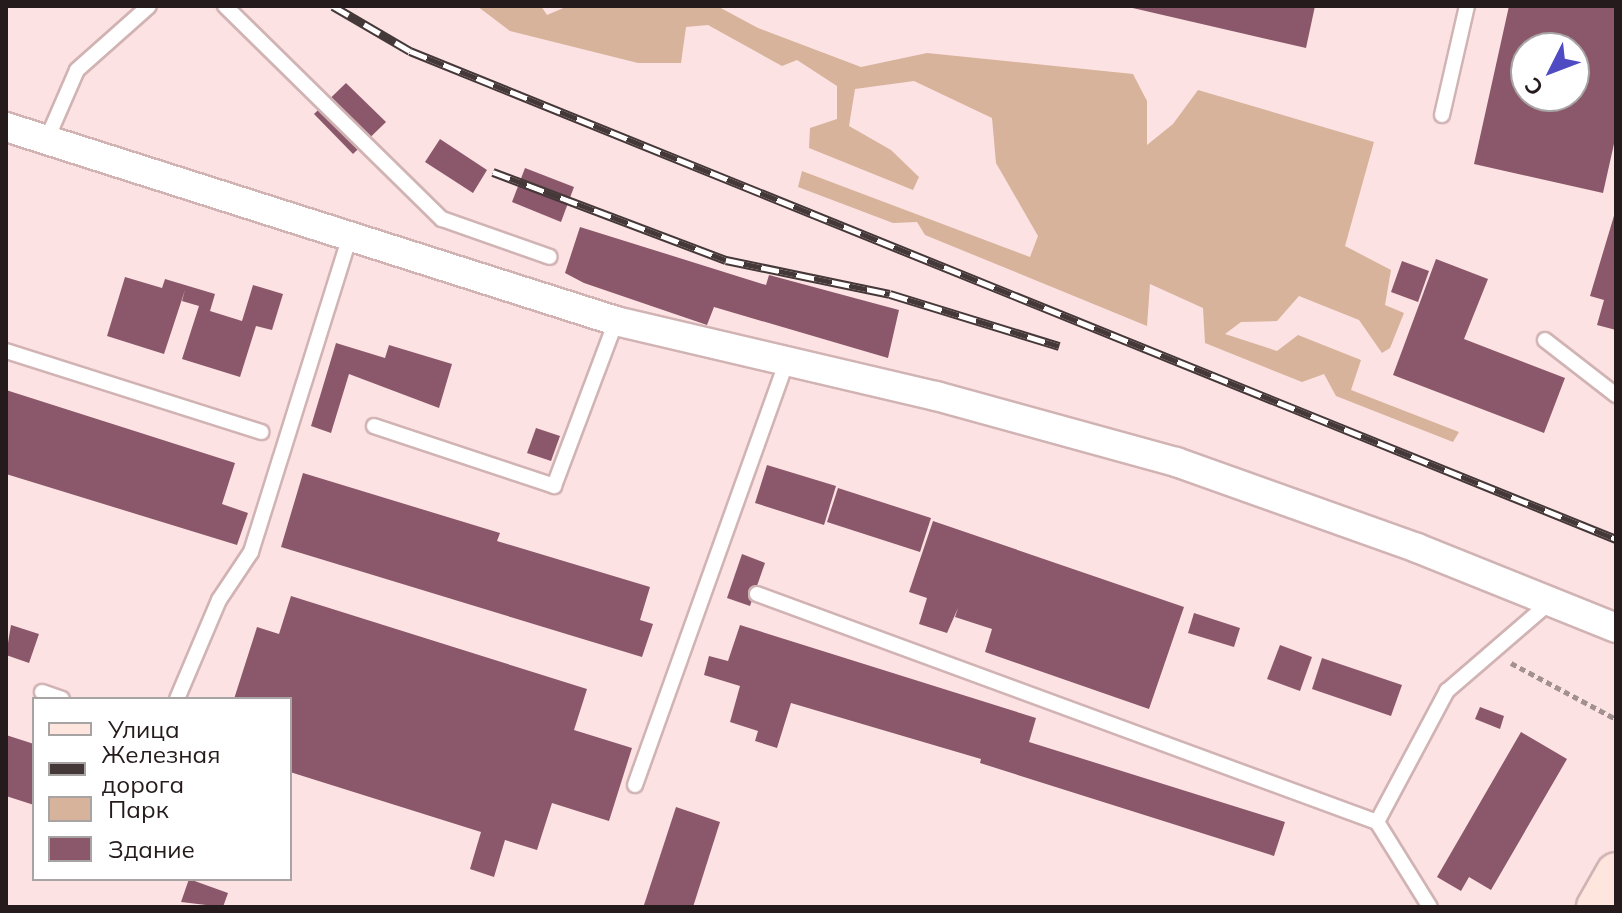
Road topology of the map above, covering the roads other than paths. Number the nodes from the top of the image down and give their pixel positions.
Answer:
1 (149, 6) edge
2 (225, 6) edge
3 (1467, 6) edge
4 (1442, 115) dead end
5 (6, 127) edge
6 (47, 139) junction
7 (350, 236) junction
8 (550, 257) dead end
9 (616, 321) junction
10 (1545, 340) dead end
11 (6, 351) edge
12 (786, 364) junction
13 (1616, 395) edge
14 (374, 426) dead end
15 (261, 432) dead end
16 (757, 594) dead end
17 (1549, 603) junction
18 (1616, 628) edge
19 (42, 692) dead end
20 (56, 697) edge
21 (178, 697) edge
22 (635, 785) dead end
23 (1377, 822) junction
24 (1616, 872) edge
25 (1430, 907) edge
26 (1596, 907) edge

1 - 6 lane
2 - 8 lane
3 - 4 lane
5 - 6 street
6 - 7 street
7 - 9 street
7 - 21 lane
9 - 12 street
9 - 14 lane
10 - 13 lane
11 - 15 lane
12 - 17 street
12 - 22 lane
16 - 23 lane
17 - 18 street
17 - 23 lane
19 - 20 lane
23 - 25 lane
24 - 26 main road

